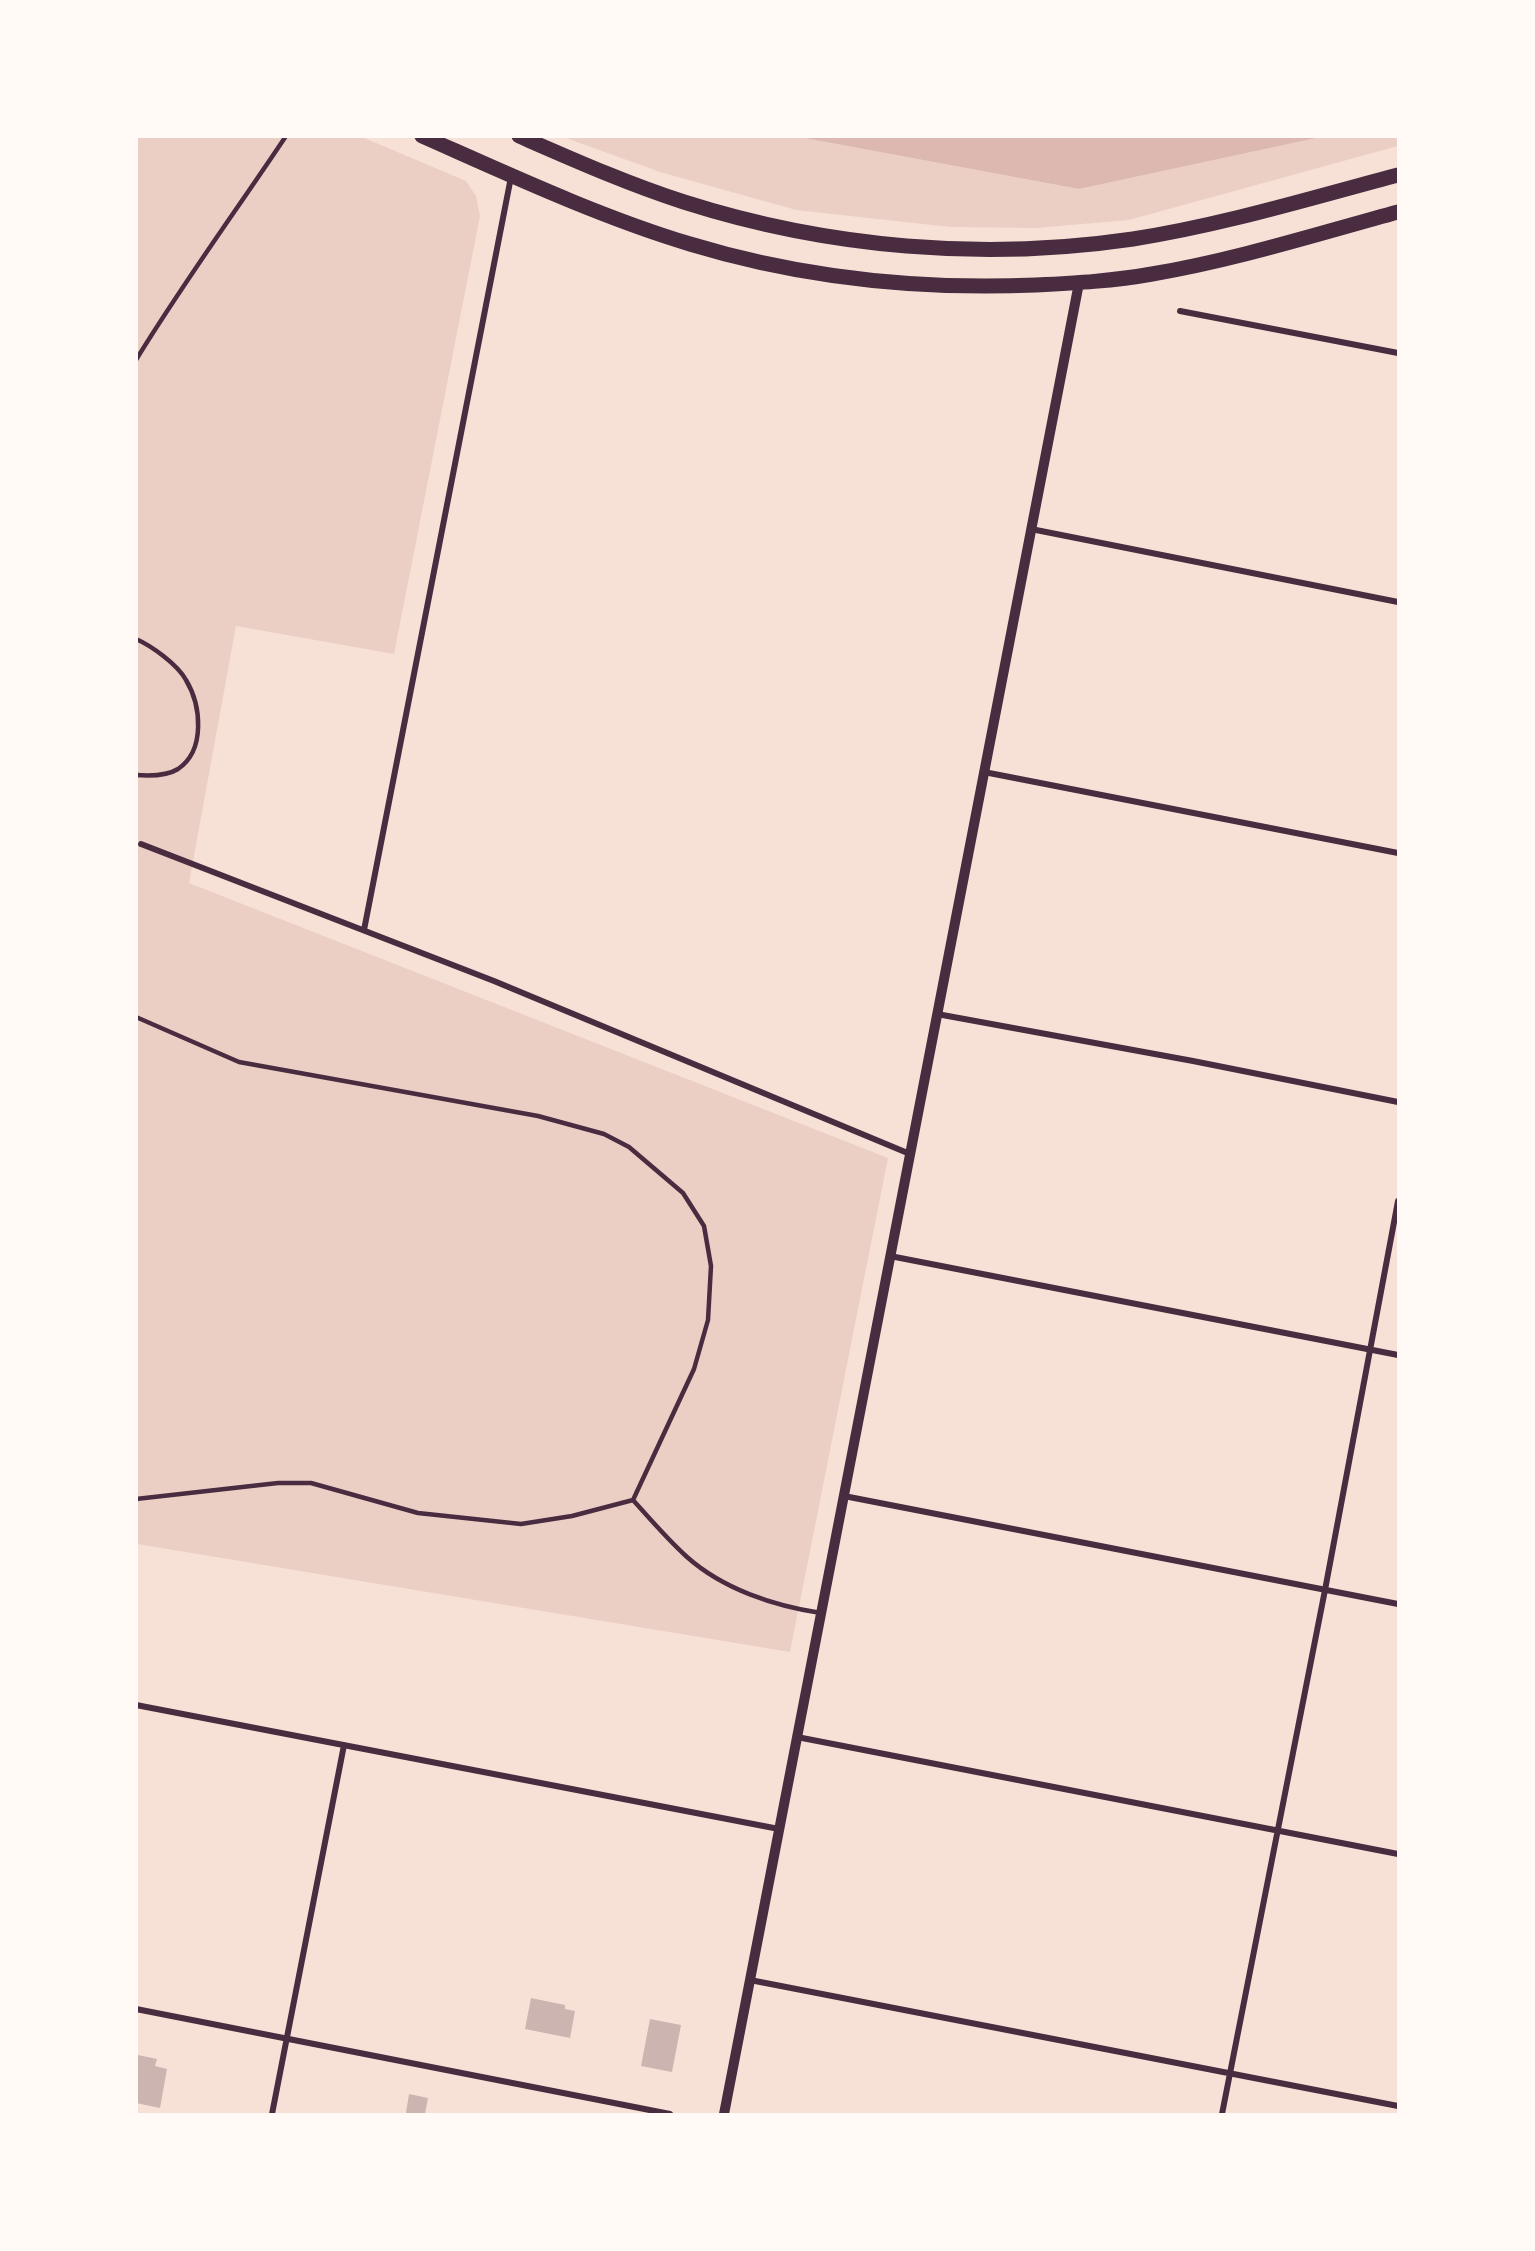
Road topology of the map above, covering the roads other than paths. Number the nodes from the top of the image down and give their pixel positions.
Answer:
1 (286, 136) edge
2 (422, 136) edge
3 (519, 136) edge
4 (512, 175) junction
5 (1398, 175) edge
6 (1398, 212) edge
7 (1079, 283) junction
8 (1180, 311) dead end
9 (1398, 353) edge
10 (136, 360) edge
11 (1031, 529) junction
12 (1398, 602) edge
13 (136, 639) edge
14 (984, 772) junction
15 (136, 775) edge
16 (139, 843) edge
17 (1398, 853) edge
18 (364, 930) junction
19 (938, 1014) junction
20 (136, 1017) edge
21 (1398, 1102) edge
22 (910, 1154) junction
23 (1398, 1200) edge
24 (890, 1256) junction
25 (1371, 1349) junction
26 (1398, 1355) edge
27 (844, 1496) junction
28 (136, 1499) edge
29 (633, 1500) junction
30 (1325, 1590) junction
31 (1398, 1604) edge
32 (821, 1614) junction
33 (136, 1705) edge
34 (797, 1737) junction
35 (344, 1744) junction
36 (779, 1829) junction
37 (1277, 1830) junction
38 (1398, 1854) edge
39 (750, 1980) junction
40 (136, 2009) edge
41 (287, 2038) junction
42 (1230, 2074) junction
43 (1398, 2106) edge
44 (272, 2115) edge
45 (670, 2115) edge
46 (724, 2115) edge
47 (1222, 2115) edge

1 - 10 lane
2 - 4 main road
3 - 5 main road
4 - 7 main road
4 - 18 street
6 - 7 main road
7 - 11 street
8 - 9 street
11 - 12 street
11 - 14 street
13 - 15 lane
14 - 17 street
14 - 19 street
16 - 18 street
18 - 22 street
19 - 21 street
19 - 22 street
20 - 29 lane
22 - 24 street
23 - 25 street
24 - 25 street
24 - 27 street
25 - 26 street
25 - 30 street
27 - 30 street
27 - 32 street
28 - 29 lane
29 - 32 lane
30 - 31 street
30 - 37 street
32 - 34 street
33 - 35 street
34 - 36 street
34 - 37 street
35 - 36 street
35 - 41 street
36 - 39 street
37 - 38 street
37 - 42 street
39 - 42 street
39 - 46 street
40 - 41 street
41 - 44 street
41 - 45 street
42 - 43 street
42 - 47 street

